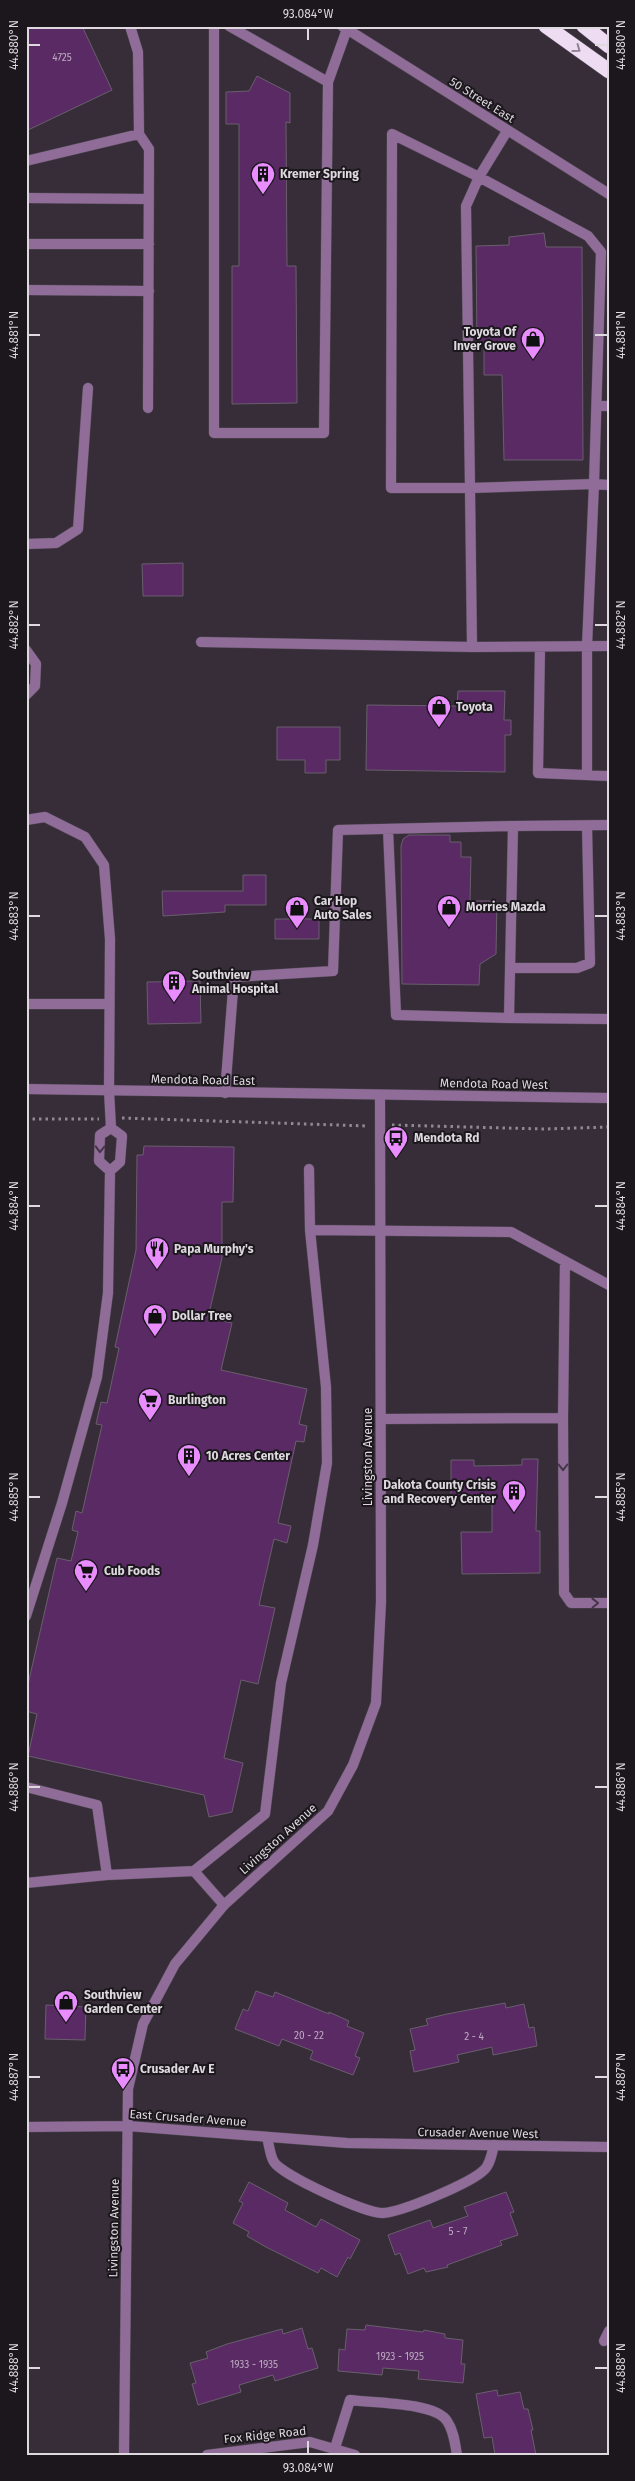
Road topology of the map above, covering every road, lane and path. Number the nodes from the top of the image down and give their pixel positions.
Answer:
1 (130, 26) edge
2 (214, 26) edge
3 (229, 26) edge
4 (546, 26) edge
5 (584, 26) edge
6 (344, 28) edge
7 (609, 46) edge
8 (609, 71) edge
9 (328, 82) junction
10 (507, 131) junction
11 (139, 134) junction
12 (26, 161) edge
13 (479, 177) junction
14 (609, 194) edge
15 (26, 198) edge
16 (149, 199) junction
17 (26, 244) edge
18 (149, 244) junction
19 (26, 290) edge
20 (149, 291) junction
21 (88, 388) dead end
22 (597, 406) junction
23 (609, 406) edge
24 (148, 408) dead end
25 (594, 484) junction
26 (609, 486) edge
27 (470, 488) junction
28 (26, 544) edge
29 (201, 642) dead end
30 (587, 646) junction
31 (609, 646) edge
32 (472, 647) junction
33 (540, 647) junction
34 (26, 650) edge
35 (26, 695) edge
36 (587, 775) junction
37 (609, 776) edge
38 (26, 820) edge
39 (609, 825) edge
40 (513, 826) junction
41 (587, 826) junction
42 (388, 829) junction
43 (510, 968) junction
44 (26, 1004) edge
45 (109, 1004) junction
46 (510, 1018) junction
47 (609, 1019) edge
48 (26, 1089) edge
49 (108, 1091) junction
50 (225, 1093) junction
51 (380, 1096) junction
52 (609, 1098) edge
53 (146, 1118) dead end
54 (26, 1119) edge
55 (71, 1120) dead end
56 (411, 1124) dead end
57 (357, 1126) dead end
58 (111, 1128) junction
59 (609, 1128) edge
60 (309, 1169) dead end
61 (110, 1171) junction
62 (310, 1230) junction
63 (380, 1230) junction
64 (565, 1261) junction
65 (609, 1285) edge
66 (381, 1418) junction
67 (562, 1418) junction
68 (609, 1603) edge
69 (26, 1616) edge
70 (26, 1787) edge
71 (194, 1871) junction
72 (107, 1874) junction
73 (26, 1884) edge
74 (224, 1905) junction
75 (128, 2126) junction
76 (26, 2127) edge
77 (267, 2137) junction
78 (347, 2143) joint
79 (494, 2146) junction
80 (609, 2147) edge
81 (609, 2330) edge
82 (604, 2341) dead end
83 (335, 2448) junction
84 (124, 2455) edge
85 (207, 2455) edge
86 (355, 2455) edge
87 (457, 2455) edge

1 - 11 street
2 - 9 street
3 - 9 street
4 -> 8 highway
5 - 7 highway
6 - 9 street
6 - 10 street, 50 Street East
10 - 13 street
10 - 14 street, 50 Street East
11 - 12 street
11 - 16 street
13 - 22 street
13 - 27 street
13 - 27 street
15 - 16 street
16 - 18 street
17 - 18 street
18 - 20 street
19 - 20 street
20 - 24 street
21 - 28 street
22 - 23 street
22 - 25 street
25 - 26 street
25 - 27 street
25 - 30 street
27 - 32 street
29 - 32 street
30 - 31 street
30 - 33 street
30 - 36 street
32 - 33 street
33 - 36 street
34 - 35 street
36 - 37 street
38 - 45 street
39 - 41 street
40 - 41 street
40 - 42 street
40 - 43 street
41 - 43 street
42 - 46 street
42 - 50 street
43 - 46 street
44 - 45 street
45 - 49 street
46 - 47 street
48 - 49 street, Mendota Road East
49 - 50 street, Mendota Road East
49 - 58 street
50 - 51 street, Mendota Road East
51 - 52 street, Mendota Road West
51 - 63 street, Livingston Avenue
53 - 57 path
54 - 55 path
56 - 59 path
58 - 61 street
58 -> 61 street
60 - 62 street
61 - 69 street
62 - 63 street
62 - 71 street
63 - 64 street
63 - 66 street, Livingston Avenue
64 - 65 street
64 - 67 street
66 - 67 street
66 - 74 street, Livingston Avenue
67 -> 68 street
70 - 72 street
71 - 72 street
71 - 74 street
72 - 73 street
74 - 75 street, Livingston Avenue
75 - 76 street, East Crusader Avenue
75 - 77 street, East Crusader Avenue
75 - 84 street, Livingston Avenue
77 - 78 street, East Crusader Avenue
77 - 79 street
78 - 79 street, Crusader Avenue West
79 - 80 street, Crusader Avenue West
81 - 82 street
83 - 85 street, Fox Ridge Road
83 - 86 street, Fox Ridge Road
83 - 87 street

